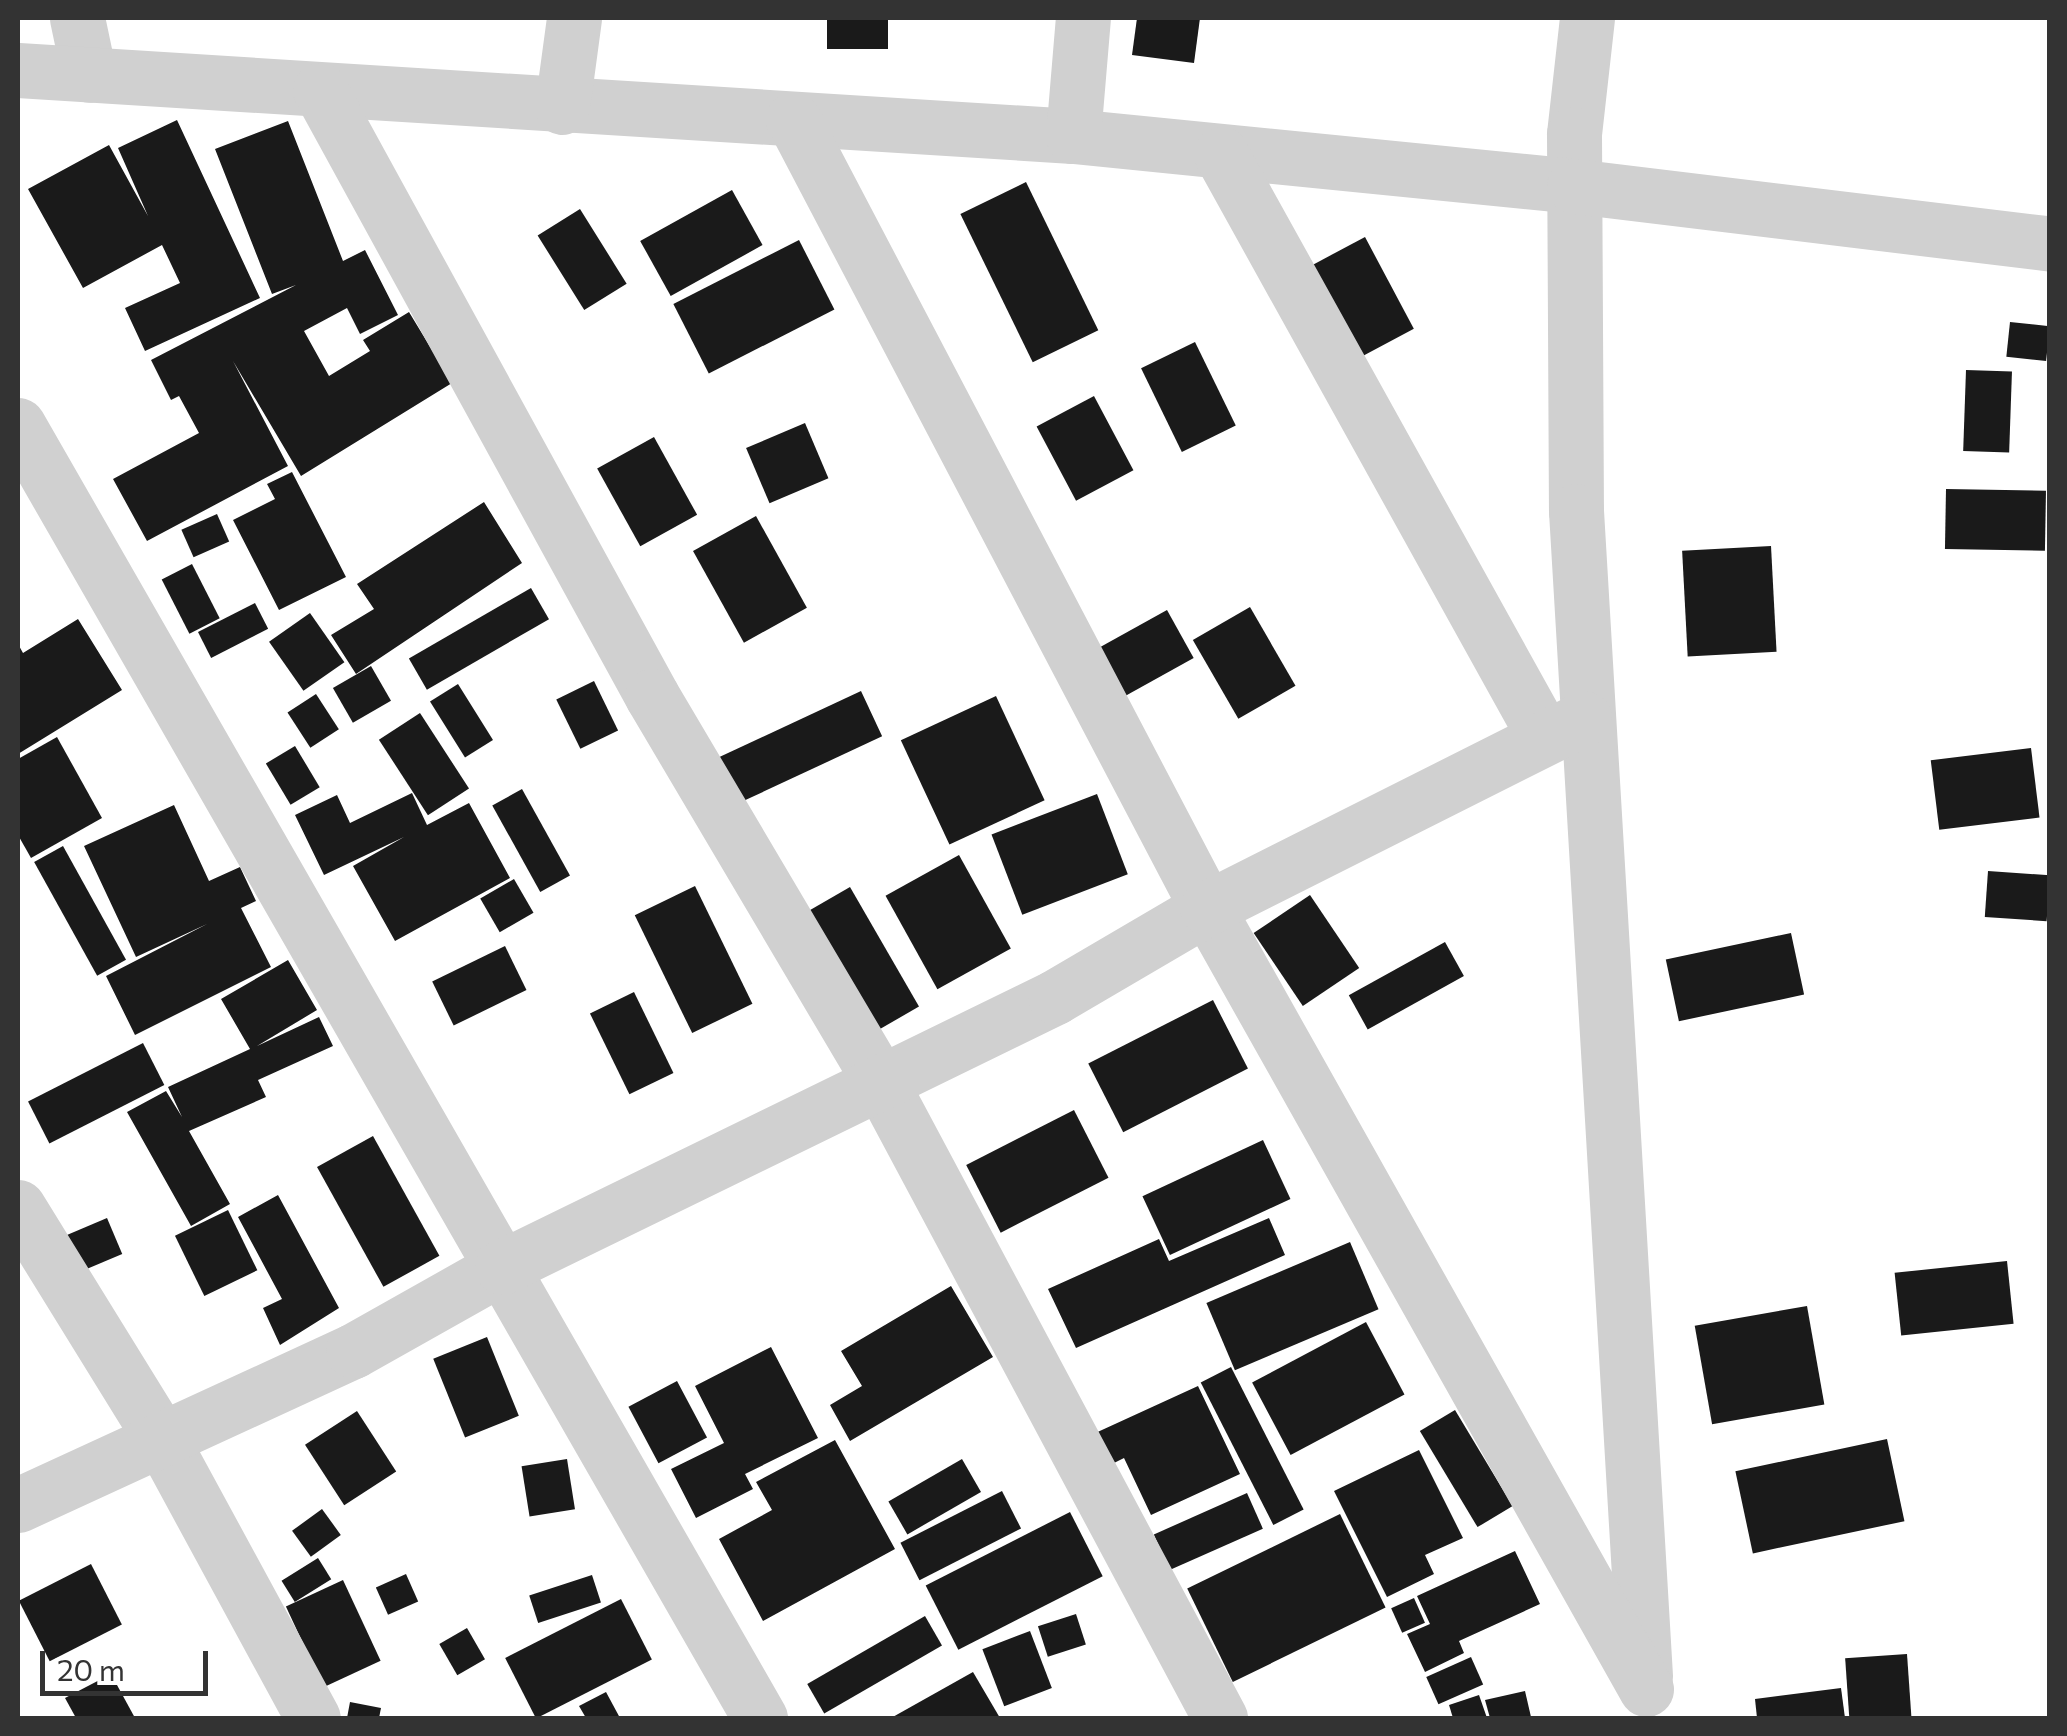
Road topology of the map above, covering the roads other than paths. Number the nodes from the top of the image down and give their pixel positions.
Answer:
1 (77, 18) edge
2 (574, 18) edge
3 (1084, 18) edge
4 (1587, 18) edge
5 (18, 70) edge
6 (89, 75) junction
7 (320, 90) junction
8 (562, 107) junction
9 (792, 120) junction
10 (1073, 136) junction
11 (1220, 154) junction
12 (1574, 186) junction
13 (2050, 244) edge
14 (18, 425) edge
15 (1564, 727) junction
16 (1207, 908) junction
17 (881, 1083) junction
18 (18, 1207) edge
19 (502, 1268) junction
20 (163, 1442) junction
21 (18, 1505) edge
22 (1646, 1704) edge
23 (313, 1718) edge
24 (760, 1718) edge
25 (1220, 1718) edge

1 - 6 street
2 - 8 street
3 - 10 street
4 - 12 street
5 - 6 street
6 - 7 street
7 - 8 street
7 - 17 street
8 - 9 street
9 - 10 street
9 - 16 street
10 - 11 street
11 - 12 street
11 - 15 street
12 - 13 street
12 - 15 street
14 - 19 street
15 - 16 street
15 - 22 street
16 - 17 street
16 - 22 street
17 - 19 street
17 - 25 street
18 - 20 street
19 - 20 street
19 - 24 street
20 - 21 street
20 - 23 street

